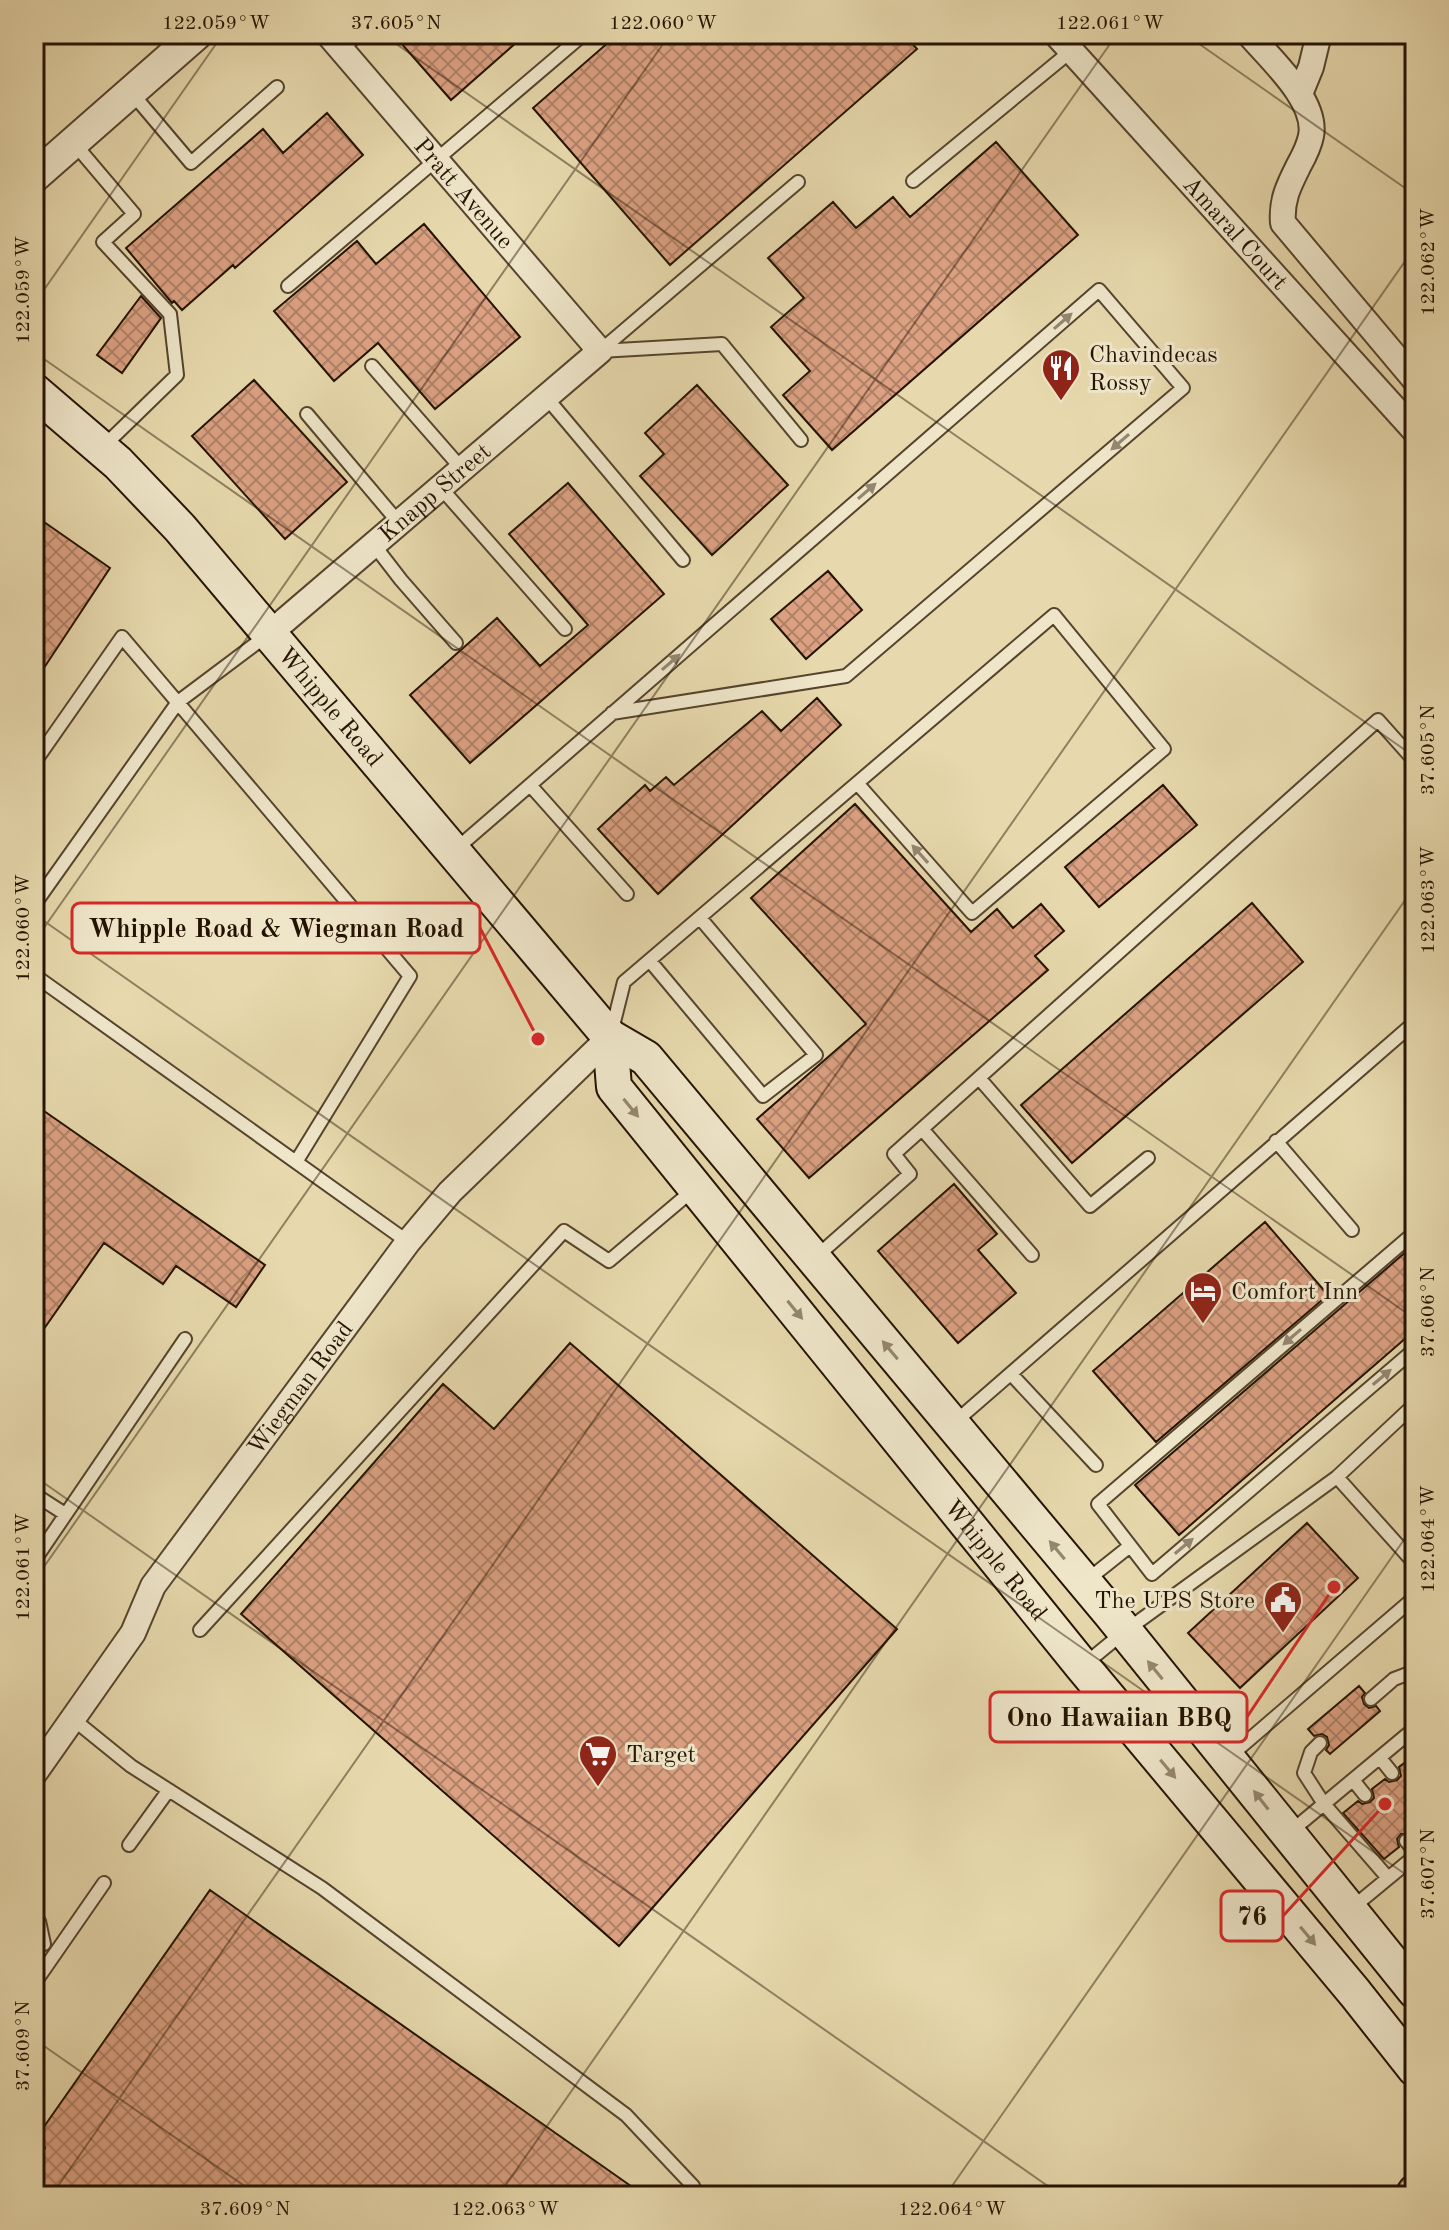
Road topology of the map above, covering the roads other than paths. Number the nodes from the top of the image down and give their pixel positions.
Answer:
1 (197, 34) edge
2 (584, 34) edge
3 (1249, 34) edge
4 (1319, 34) edge
5 (342, 39) edge
6 (1064, 42) edge
7 (277, 87) dead end
8 (131, 92) junction
9 (1300, 94) junction
10 (73, 142) junction
11 (436, 161) junction
12 (38, 165) edge
13 (913, 181) dead end
14 (798, 182) dead end
15 (288, 286) dead end
16 (600, 351) junction
17 (372, 366) dead end
18 (1415, 380) edge
19 (34, 391) edge
20 (546, 397) junction
21 (307, 414) dead end
22 (1415, 431) edge
23 (801, 440) dead end
24 (102, 449) junction
25 (462, 469) junction
26 (441, 488) junction
27 (399, 523) junction
28 (374, 545) junction
29 (683, 560) dead end
30 (565, 629) dead end
31 (269, 634) junction
32 (456, 643) dead end
33 (178, 702) junction
34 (612, 713) junction
35 (1415, 754) edge
36 (34, 763) edge
37 (857, 783) junction
38 (530, 785) junction
39 (453, 852) junction
40 (627, 894) dead end
41 (35, 904) edge
42 (700, 918) junction
43 (650, 961) junction
44 (34, 975) edge
45 (1415, 1022) edge
46 (610, 1037) junction
47 (979, 1078) junction
48 (922, 1129) junction
49 (1276, 1141) junction
50 (1148, 1158) dead end
51 (296, 1162) junction
52 (695, 1188) junction
53 (1352, 1230) dead end
54 (1415, 1232) edge
55 (408, 1242) junction
56 (1032, 1255) dead end
57 (813, 1259) junction
58 (185, 1339) dead end
59 (1415, 1349) edge
60 (1011, 1374) junction
61 (1415, 1404) edge
62 (952, 1424) junction
63 (1096, 1465) dead end
64 (1337, 1477) junction
65 (34, 1494) edge
66 (65, 1514) junction
67 (1130, 1546) junction
68 (34, 1561) edge
69 (1415, 1564) edge
70 (1084, 1583) junction
71 (1415, 1597) edge
72 (200, 1630) dead end
73 (1124, 1632) junction
74 (1082, 1666) junction
75 (1415, 1671) edge
76 (1371, 1699) dead end
77 (73, 1719) junction
78 (1415, 1728) edge
79 (1320, 1743) dead end
80 (1228, 1758) junction
81 (1380, 1758) junction
82 (1392, 1773) dead end
83 (34, 1774) edge
84 (1353, 1780) junction
85 (168, 1791) junction
86 (1365, 1795) dead end
87 (1324, 1804) junction
88 (1288, 1834) junction
89 (1406, 1841) dead end
90 (129, 1845) dead end
91 (1415, 1854) edge
92 (1388, 1878) junction
93 (104, 1883) dead end
94 (1350, 1910) junction
95 (34, 1918) edge
96 (39, 1944) edge
97 (56, 1953) junction
98 (34, 1984) edge
99 (1415, 1991) edge
100 (1415, 2069) edge
101 (697, 2196) edge

1 - 8 street
2 - 11 lane
3 - 9 street
4 - 9 street
5 - 11 street, Pratt Avenue
6 - 13 lane
6 - 22 street, Amaral Court
7 - 8 lane
8 - 10 street
9 - 18 street
10 - 12 street
10 - 24 lane
11 - 15 lane
11 - 16 street, Pratt Avenue
14 - 16 lane
16 - 20 street, Knapp Street
16 - 23 lane
17 - 25 lane
19 - 24 main road, Whipple Road
20 - 25 street, Knapp Street
20 - 29 lane
21 - 27 lane
24 - 31 main road, Whipple Road
25 - 26 street, Knapp Street
26 - 27 street, Knapp Street
26 - 30 lane
27 - 28 street, Knapp Street
28 - 31 street, Knapp Street
28 - 32 lane
31 - 33 lane
31 - 39 main road, Whipple Road
33 - 36 lane
33 - 41 lane
33 - 51 lane
34 -> 34 lane
34 - 38 lane
35 - 47 lane
37 -> 37 lane
37 - 42 lane
38 - 39 lane
38 - 40 lane
39 - 46 main road, Whipple Road
42 - 43 lane
42 - 43 lane
43 - 46 lane
44 - 51 lane
45 - 49 lane
46 -> 52 main road, Whipple Road
46 - 55 street, Wiegman Road
46 - 57 main road, Whipple Road
47 - 48 lane
47 - 50 lane
48 - 56 lane
48 - 57 lane
49 - 53 lane
49 - 60 lane
51 - 55 lane
52 - 72 lane
52 -> 74 main road, Whipple Road
54 -> 67 lane
55 - 77 street, Wiegman Road
62 -> 57 main road, Whipple Road
58 - 66 lane
67 -> 59 lane
60 - 62 lane
60 - 63 lane
61 - 64 lane
70 -> 62 main road, Whipple Road
64 - 69 lane
64 - 73 lane
65 - 66 lane
66 - 68 lane
67 - 70 lane
70 - 73 main road, Whipple Road
71 - 80 lane
73 - 74 lane
80 -> 73 main road, Whipple Road
74 -> 100 main road, Whipple Road
75 - 76 lane
77 - 83 street, Wiegman Road
77 - 85 lane
78 - 81 lane
79 - 87 lane
88 -> 80 main road, Whipple Road
81 - 82 lane
81 - 84 lane
84 - 86 lane
84 - 87 lane
85 - 90 lane
85 - 101 lane
87 - 88 lane
87 - 92 lane
88 - 94 main road, Whipple Road
89 - 91 lane
91 - 92 lane
92 - 94 lane
93 - 97 lane
94 - 99 main road, Whipple Road
95 - 96 lane
96 - 97 lane
97 - 98 lane

